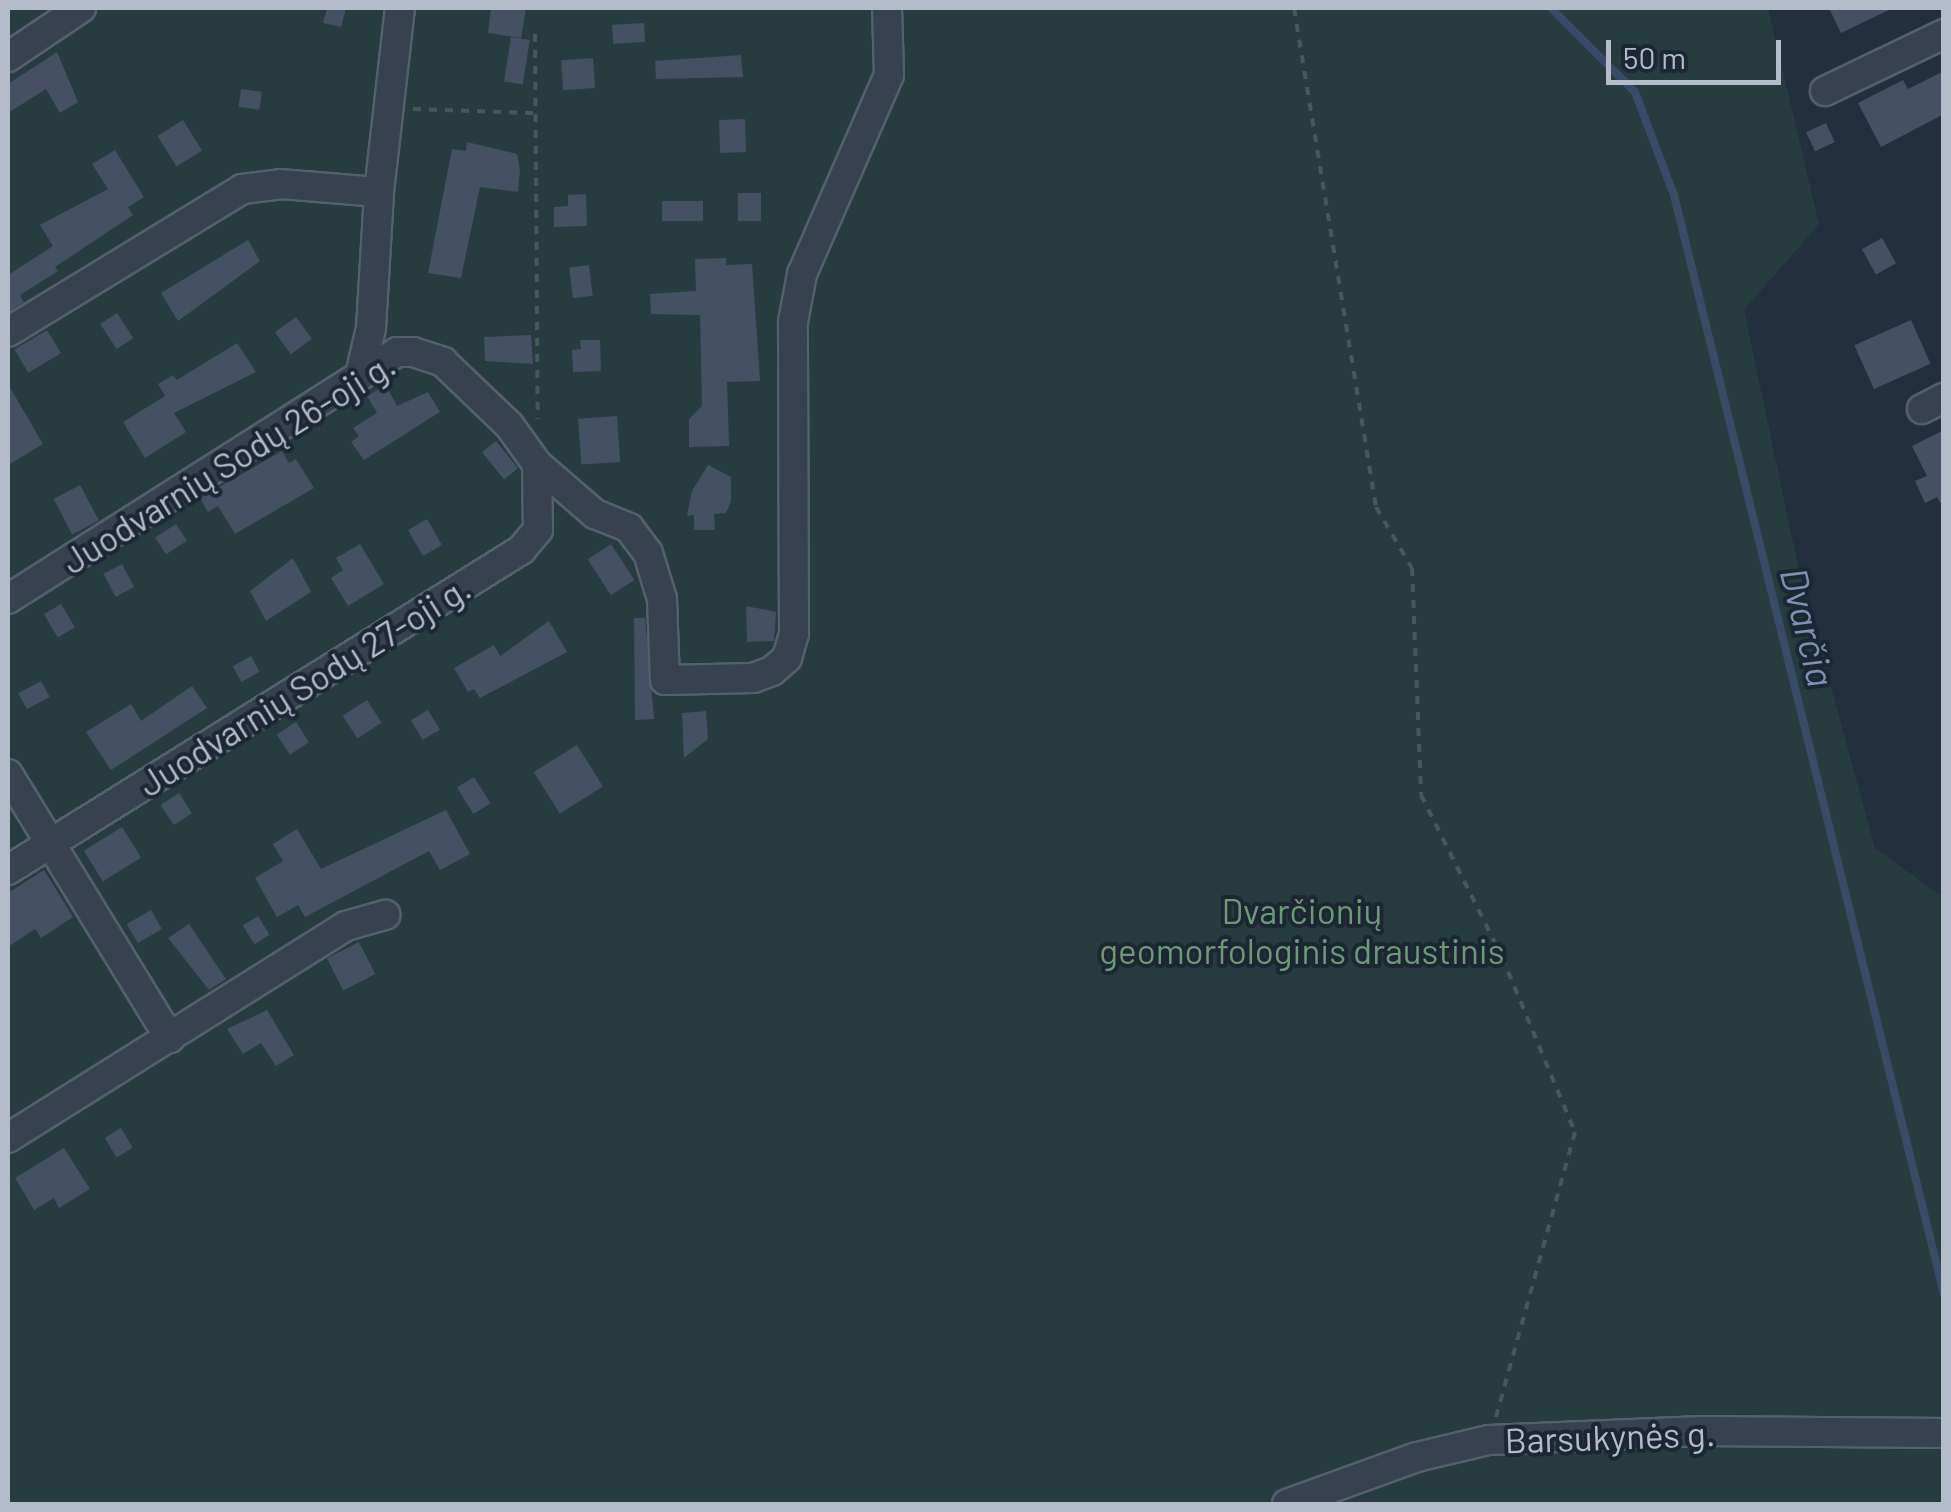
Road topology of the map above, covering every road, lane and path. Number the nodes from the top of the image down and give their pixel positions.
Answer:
1 (81, 8) edge
2 (400, 8) edge
3 (887, 8) edge
4 (1294, 8) edge
5 (536, 34) dead end
6 (1944, 34) edge
7 (8, 57) edge
8 (1824, 91) dead end
9 (388, 108) junction
10 (534, 113) junction
11 (380, 192) junction
12 (371, 328) junction
13 (8, 332) edge
14 (397, 352) junction
15 (360, 375) junction
16 (538, 464) junction
17 (8, 599) edge
18 (8, 774) edge
19 (50, 844) junction
20 (8, 870) edge
21 (385, 915) dead end
22 (170, 1038) junction
23 (8, 1138) edge
24 (1944, 1433) edge
25 (1489, 1440) junction
26 (1287, 1504) edge

1 - 7 street
2 - 9 street
3 - 16 street, Juodvarnių Sodų 26-oji g.
4 - 25 path
5 - 10 path
6 - 8 street
9 - 10 path
9 - 11 street
10 - 16 path
11 - 12 street
11 - 13 street
12 - 14 street
12 - 15 street
14 - 15 street, Juodvarnių Sodų 26-oji g.
14 - 16 street, Juodvarnių Sodų 26-oji g.
15 - 17 street, Juodvarnių Sodų 26-oji g.
16 - 19 street, Juodvarnių Sodų 27-oji g.
18 - 19 street
19 - 20 street, Juodvarnių Sodų 27-oji g.
19 - 22 street
21 - 22 street
22 - 23 street
24 - 25 street, Barsukynės g.
25 - 26 street, Barsukynės g.

